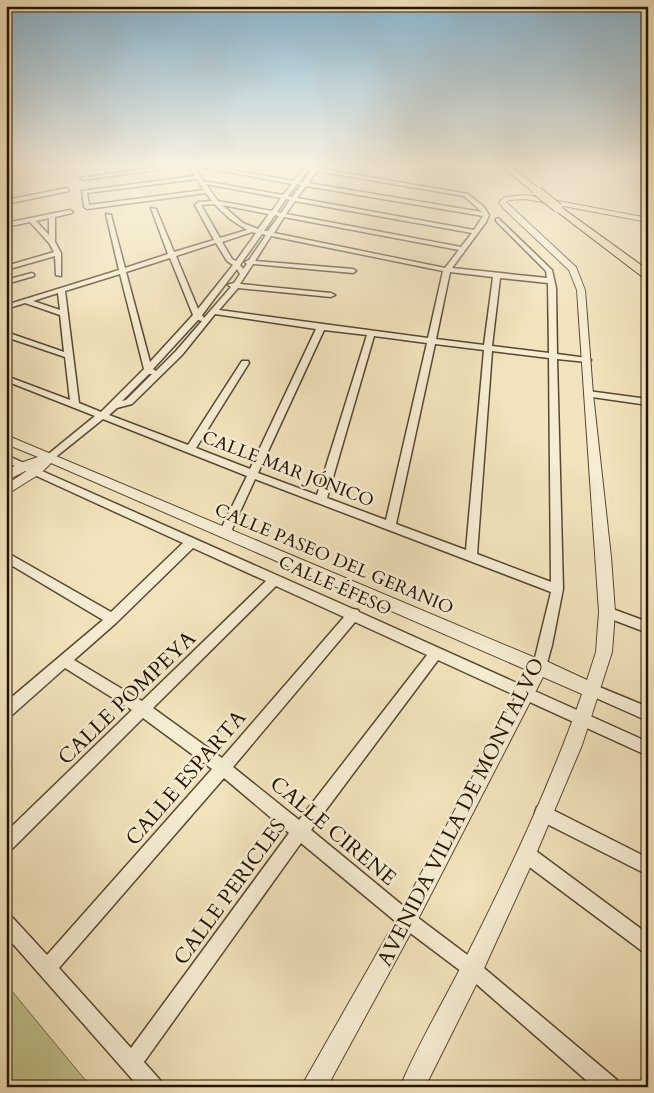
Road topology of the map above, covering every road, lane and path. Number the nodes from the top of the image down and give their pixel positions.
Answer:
1 (47, 217) edge
2 (52, 217) edge
3 (109, 217) edge
4 (157, 217) edge
5 (205, 217) edge
6 (229, 217) edge
7 (269, 217) edge
8 (281, 217) edge
9 (293, 217) edge
10 (396, 217) edge
11 (480, 217) edge
12 (570, 217) edge
13 (632, 217) edge
14 (485, 218) junction
15 (518, 218) joint
16 (32, 220) junction
17 (498, 220) junction
18 (648, 220) edge
19 (6, 225) edge
20 (252, 230) junction
21 (260, 232) junction
22 (476, 232) junction
23 (269, 234) junction
24 (218, 240) junction
25 (52, 242) junction
26 (463, 249) junction
27 (58, 253) junction
28 (171, 255) junction
29 (253, 261) junction
30 (236, 264) junction
31 (7, 265) edge
32 (447, 270) junction
33 (122, 271) junction
34 (353, 271) dead end
35 (244, 274) junction
36 (32, 275) dead end
37 (59, 275) dead end
38 (497, 275) junction
39 (648, 276) edge
40 (551, 280) junction
41 (6, 282) edge
42 (223, 284) junction
43 (236, 285) junction
44 (61, 290) junction
45 (331, 295) dead end
46 (26, 301) junction
47 (6, 308) edge
48 (215, 312) junction
49 (64, 314) junction
50 (197, 315) junction
51 (206, 322) junction
52 (321, 327) junction
53 (6, 334) edge
54 (371, 334) junction
55 (431, 341) junction
56 (488, 348) junction
57 (554, 355) junction
58 (69, 356) junction
59 (587, 360) junction
60 (245, 363) dead end
61 (148, 369) junction
62 (158, 376) junction
63 (6, 378) edge
64 (588, 394) junction
65 (648, 402) edge
66 (75, 405) junction
67 (114, 406) junction
68 (100, 416) junction
69 (6, 439) edge
70 (190, 450) junction
71 (6, 458) edge
72 (49, 458) junction
73 (24, 466) junction
74 (37, 470) junction
75 (252, 474) junction
76 (6, 477) edge
77 (6, 491) edge
78 (321, 500) junction
79 (390, 527) junction
80 (224, 533) junction
81 (192, 542) junction
82 (6, 556) edge
83 (471, 558) junction
84 (275, 580) junction
85 (557, 590) junction
86 (607, 612) junction
87 (354, 614) junction
88 (112, 618) junction
89 (648, 628) edge
90 (437, 652) junction
91 (64, 661) junction
92 (540, 666) junction
93 (592, 690) junction
94 (526, 694) junction
95 (9, 703) edge
96 (144, 710) junction
97 (648, 714) edge
98 (582, 720) junction
99 (648, 749) edge
100 (223, 768) junction
101 (543, 814) junction
102 (299, 833) junction
103 (6, 844) edge
104 (526, 854) junction
105 (648, 867) edge
106 (407, 920) junction
107 (6, 923) edge
108 (648, 945) edge
109 (47, 968) junction
110 (472, 969) junction
111 (132, 1063) junction
112 (153, 1087) edge
113 (313, 1087) edge
114 (412, 1087) edge
115 (610, 1087) edge

1 - 16 street
2 - 25 street
3 - 33 street
4 - 28 street
5 - 24 street
6 - 20 street
7 - 21 street
8 - 23 street
9 - 26 street
10 - 22 street
11 - 14 street
12 - 39 highway, bridge
13 - 18 street
14 - 17 street
14 - 22 street
15 - 17 street
15 - 59 street
16 - 19 street
16 - 25 street
17 - 40 street
20 - 21 street
20 - 24 street
21 - 23 street
21 - 30 street
22 - 26 street
23 - 29 street
23 - 32 street
24 - 28 street
24 - 30 street
25 - 27 street
26 - 32 street
27 - 31 street
27 - 37 street
28 - 33 street
28 - 50 street
29 - 30 street
29 - 34 street
29 - 35 street
30 - 35 street
30 - 42 street
32 - 38 street
32 - 55 street
33 - 44 street
33 - 61 street
35 - 43 street
36 - 41 street
38 - 40 street
38 - 56 street
40 - 57 street, AVENIDA VILLA DE MONTALVO
42 - 43 street
42 - 50 street
43 - 45 street
43 - 48 street
44 - 46 street
44 - 49 street
46 - 47 street
46 - 49 street
48 - 51 street
48 - 52 street
49 - 58 street
50 - 51 street
50 - 61 street
51 - 62 street
52 - 54 street
52 - 75 street
53 - 58 street
54 - 55 street
54 - 78 street
55 - 56 street
55 - 79 street
56 - 57 street
56 - 83 street
57 - 59 street
57 - 85 street, AVENIDA VILLA DE MONTALVO
58 - 66 street
59 - 64 street
60 - 70 street
61 - 62 street
61 - 67 street
62 - 67 street
63 - 66 street, CALLE MAR JÓNICO
64 - 65 street
64 - 86 street
66 - 68 street, CALLE MAR JÓNICO
67 - 68 street
68 - 70 street, CALLE MAR JÓNICO
68 - 72 street
69 - 72 street, CALLE PASEO DEL GERANIO
70 - 75 street, CALLE MAR JÓNICO
71 - 73 street, CALLE ÉFESO
72 - 73 street
72 - 74 street
72 - 80 street, CALLE PASEO DEL GERANIO
73 - 74 street, CALLE ÉFESO
73 - 76 street
74 - 77 street
74 - 81 street, CALLE ÉFESO
75 - 78 street, CALLE MAR JÓNICO
75 - 80 street
78 - 79 street, CALLE MAR JÓNICO
79 - 83 street, CALLE MAR JÓNICO
80 - 92 street, CALLE PASEO DEL GERANIO
81 - 84 street, CALLE ÉFESO
81 - 88 street
82 - 88 street
83 - 85 street, CALLE MAR JÓNICO
84 - 87 street, CALLE ÉFESO
84 - 96 street, CALLE POMPEYA
85 - 92 street, AVENIDA VILLA DE MONTALVO
86 - 89 street
86 - 93 street
87 - 90 street, CALLE ÉFESO
87 - 100 street, CALLE ESPARTA
88 - 91 street
90 - 94 street, CALLE ÉFESO
90 - 102 street, CALLE PERICLES
91 - 95 street
91 - 96 street, CALLE CIRENE
92 - 93 street, CALLE PASEO DEL GERANIO
92 - 94 street, AVENIDA VILLA DE MONTALVO
93 - 97 street, CALLE PASEO DEL GERANIO
93 - 98 street
94 - 98 street, CALLE ÉFESO
94 - 106 street, AVENIDA VILLA DE MONTALVO
96 - 100 street, CALLE CIRENE
96 - 103 street, CALLE POMPEYA
98 - 99 street, CALLE ÉFESO
98 - 101 street
100 - 102 street, CALLE CIRENE
100 - 109 street, CALLE ESPARTA
101 - 104 street
101 - 105 street
102 - 106 street, CALLE CIRENE
102 - 111 street, CALLE PERICLES
104 - 108 street
104 - 110 street
106 - 110 street, CALLE CIRENE
106 - 113 street, AVENIDA VILLA DE MONTALVO
107 - 109 street
109 - 111 street
110 - 114 street
110 - 115 street, CALLE CIRENE
111 - 112 street

